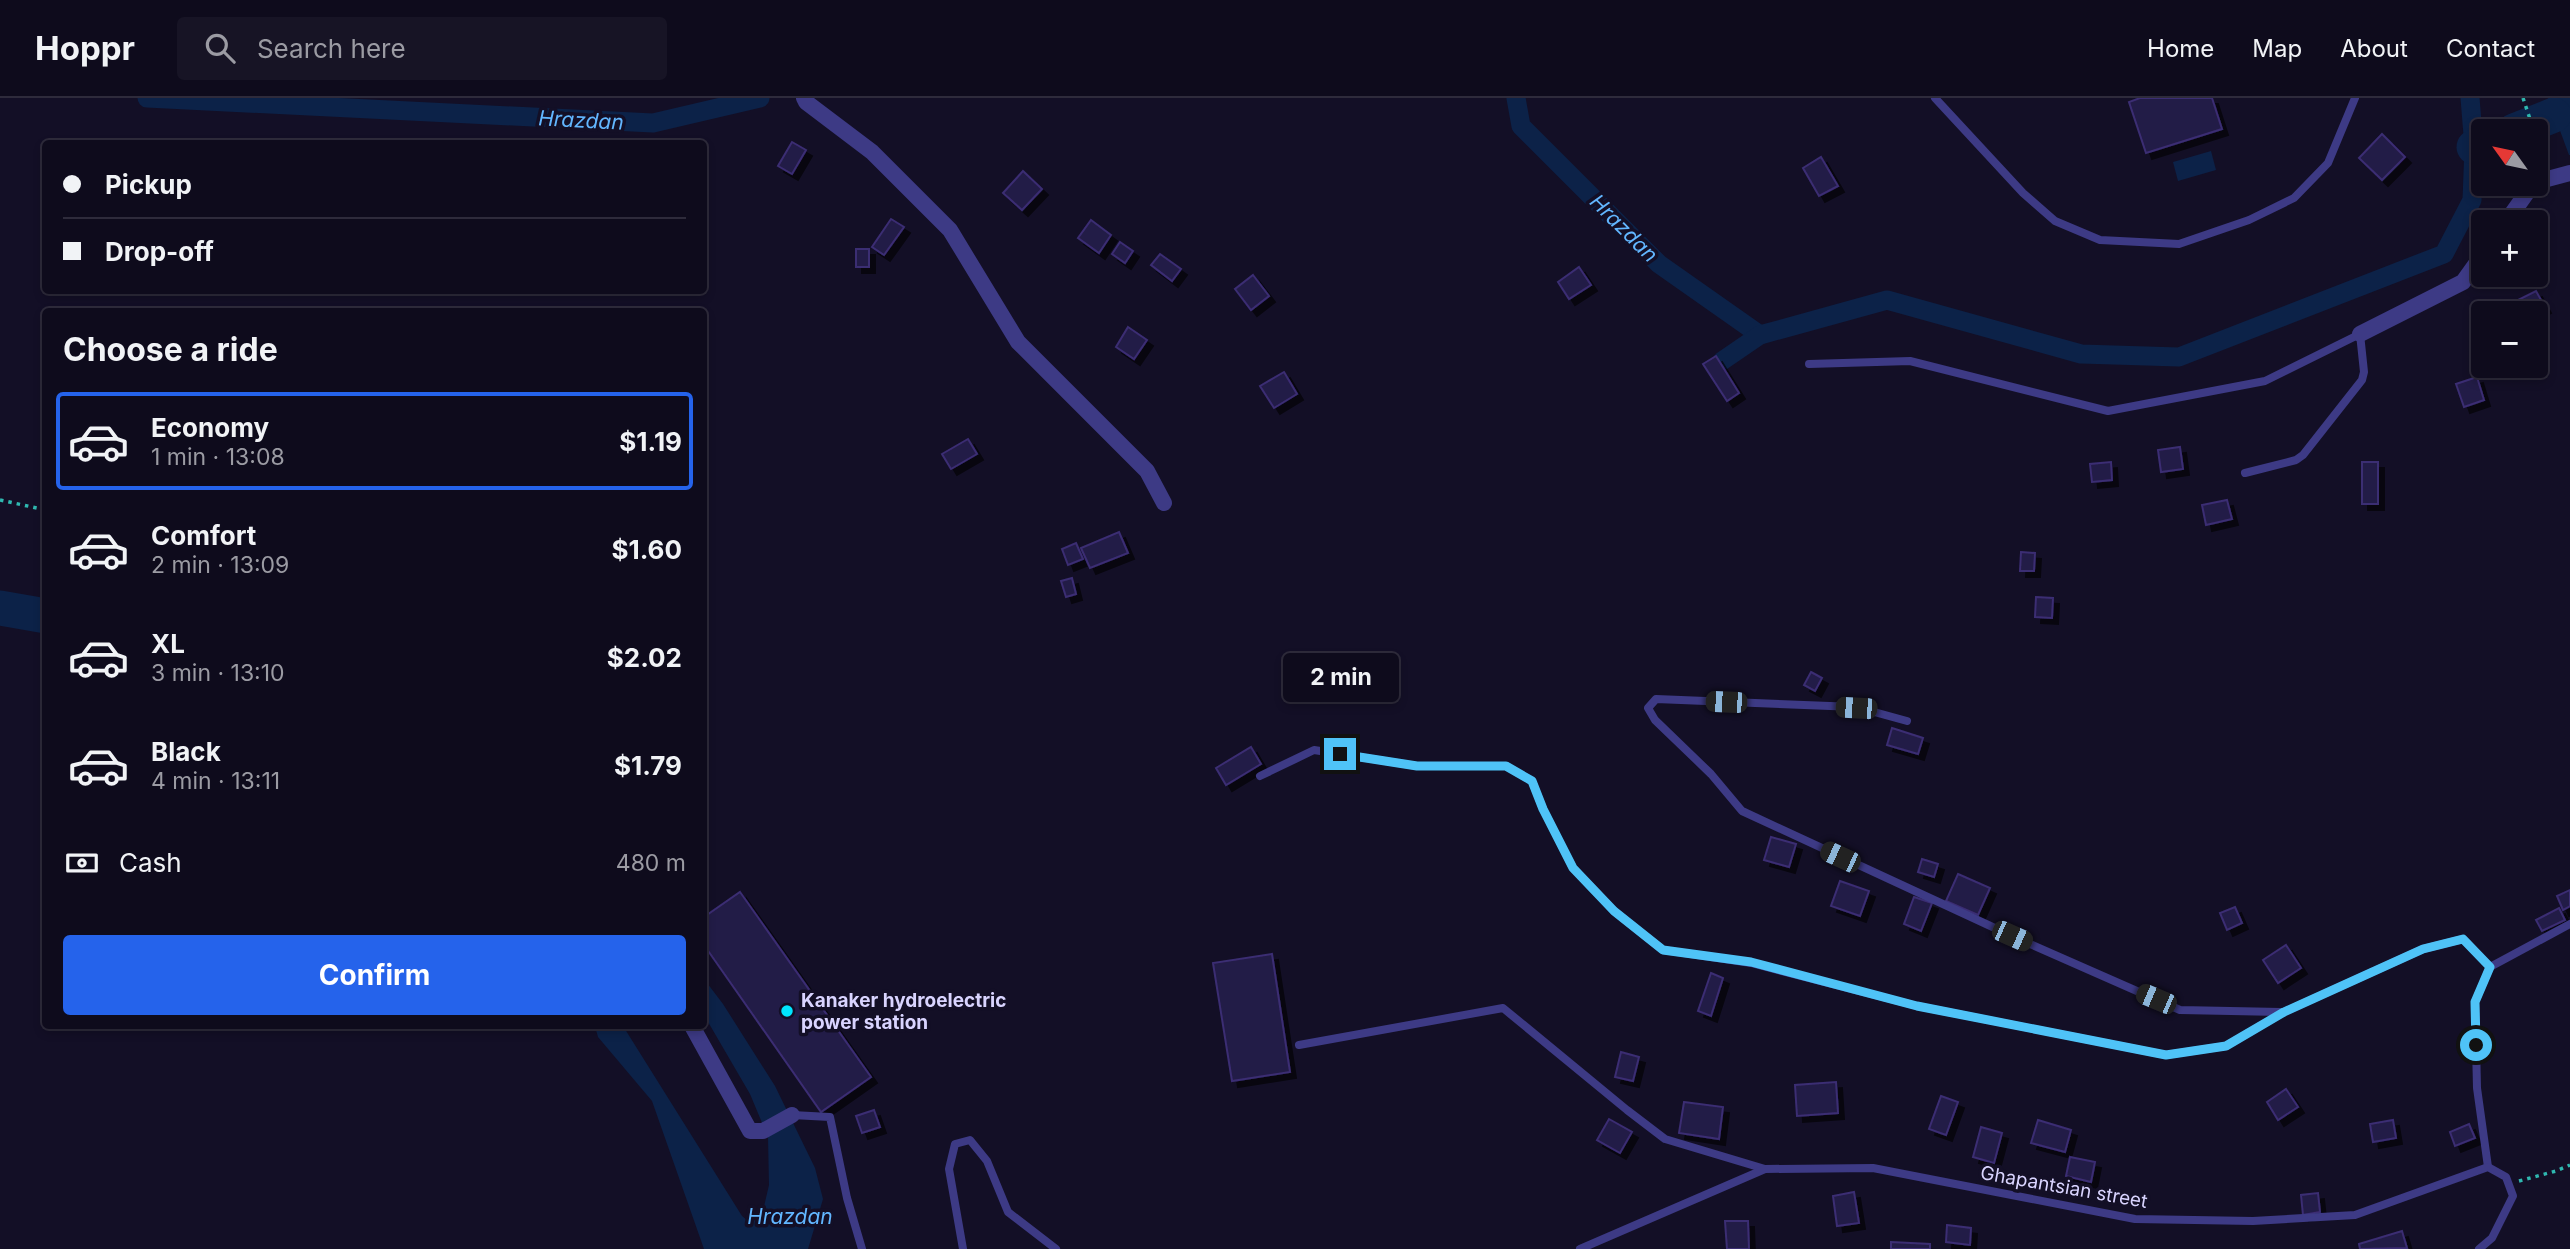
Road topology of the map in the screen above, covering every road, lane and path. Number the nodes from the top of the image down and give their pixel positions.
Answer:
1 (2355, 98) edge
2 (2523, 98) edge
3 (1937, 99) edge
4 (805, 100) edge
5 (2530, 119) edge
6 (2570, 173) edge
7 (2548, 179) edge
8 (2471, 271) edge
9 (2360, 334) junction
10 (1809, 364) dead end
11 (2245, 473) dead end
12 (0, 500) edge
13 (1164, 503) dead end
14 (42, 509) edge
15 (1907, 721) dead end
16 (1260, 776) dead end
17 (2570, 923) edge
18 (2490, 967) junction
19 (2284, 1012) junction
20 (694, 1029) edge
21 (1299, 1045) dead end
22 (792, 1115) joint
23 (2570, 1164) edge
24 (2488, 1167) junction
25 (1765, 1169) junction
26 (2509, 1184) junction
27 (862, 1249) edge
28 (963, 1249) edge
29 (1056, 1249) edge
30 (1580, 1249) edge
31 (2479, 1249) edge

1 - 3 lane
2 - 5 path
4 - 13 street
6 - 7 street
8 - 9 street
9 - 10 lane
9 - 11 lane
12 - 14 path
15 - 19 lane
16 - 19 lane
17 - 18 lane
18 - 19 lane
18 - 24 lane
20 - 22 street
21 - 25 lane
22 - 27 lane
23 - 26 path
24 - 25 lane, Ghapantsian street
24 - 26 lane
25 - 30 lane, Ghapantsian street
26 - 31 lane
28 - 29 lane

